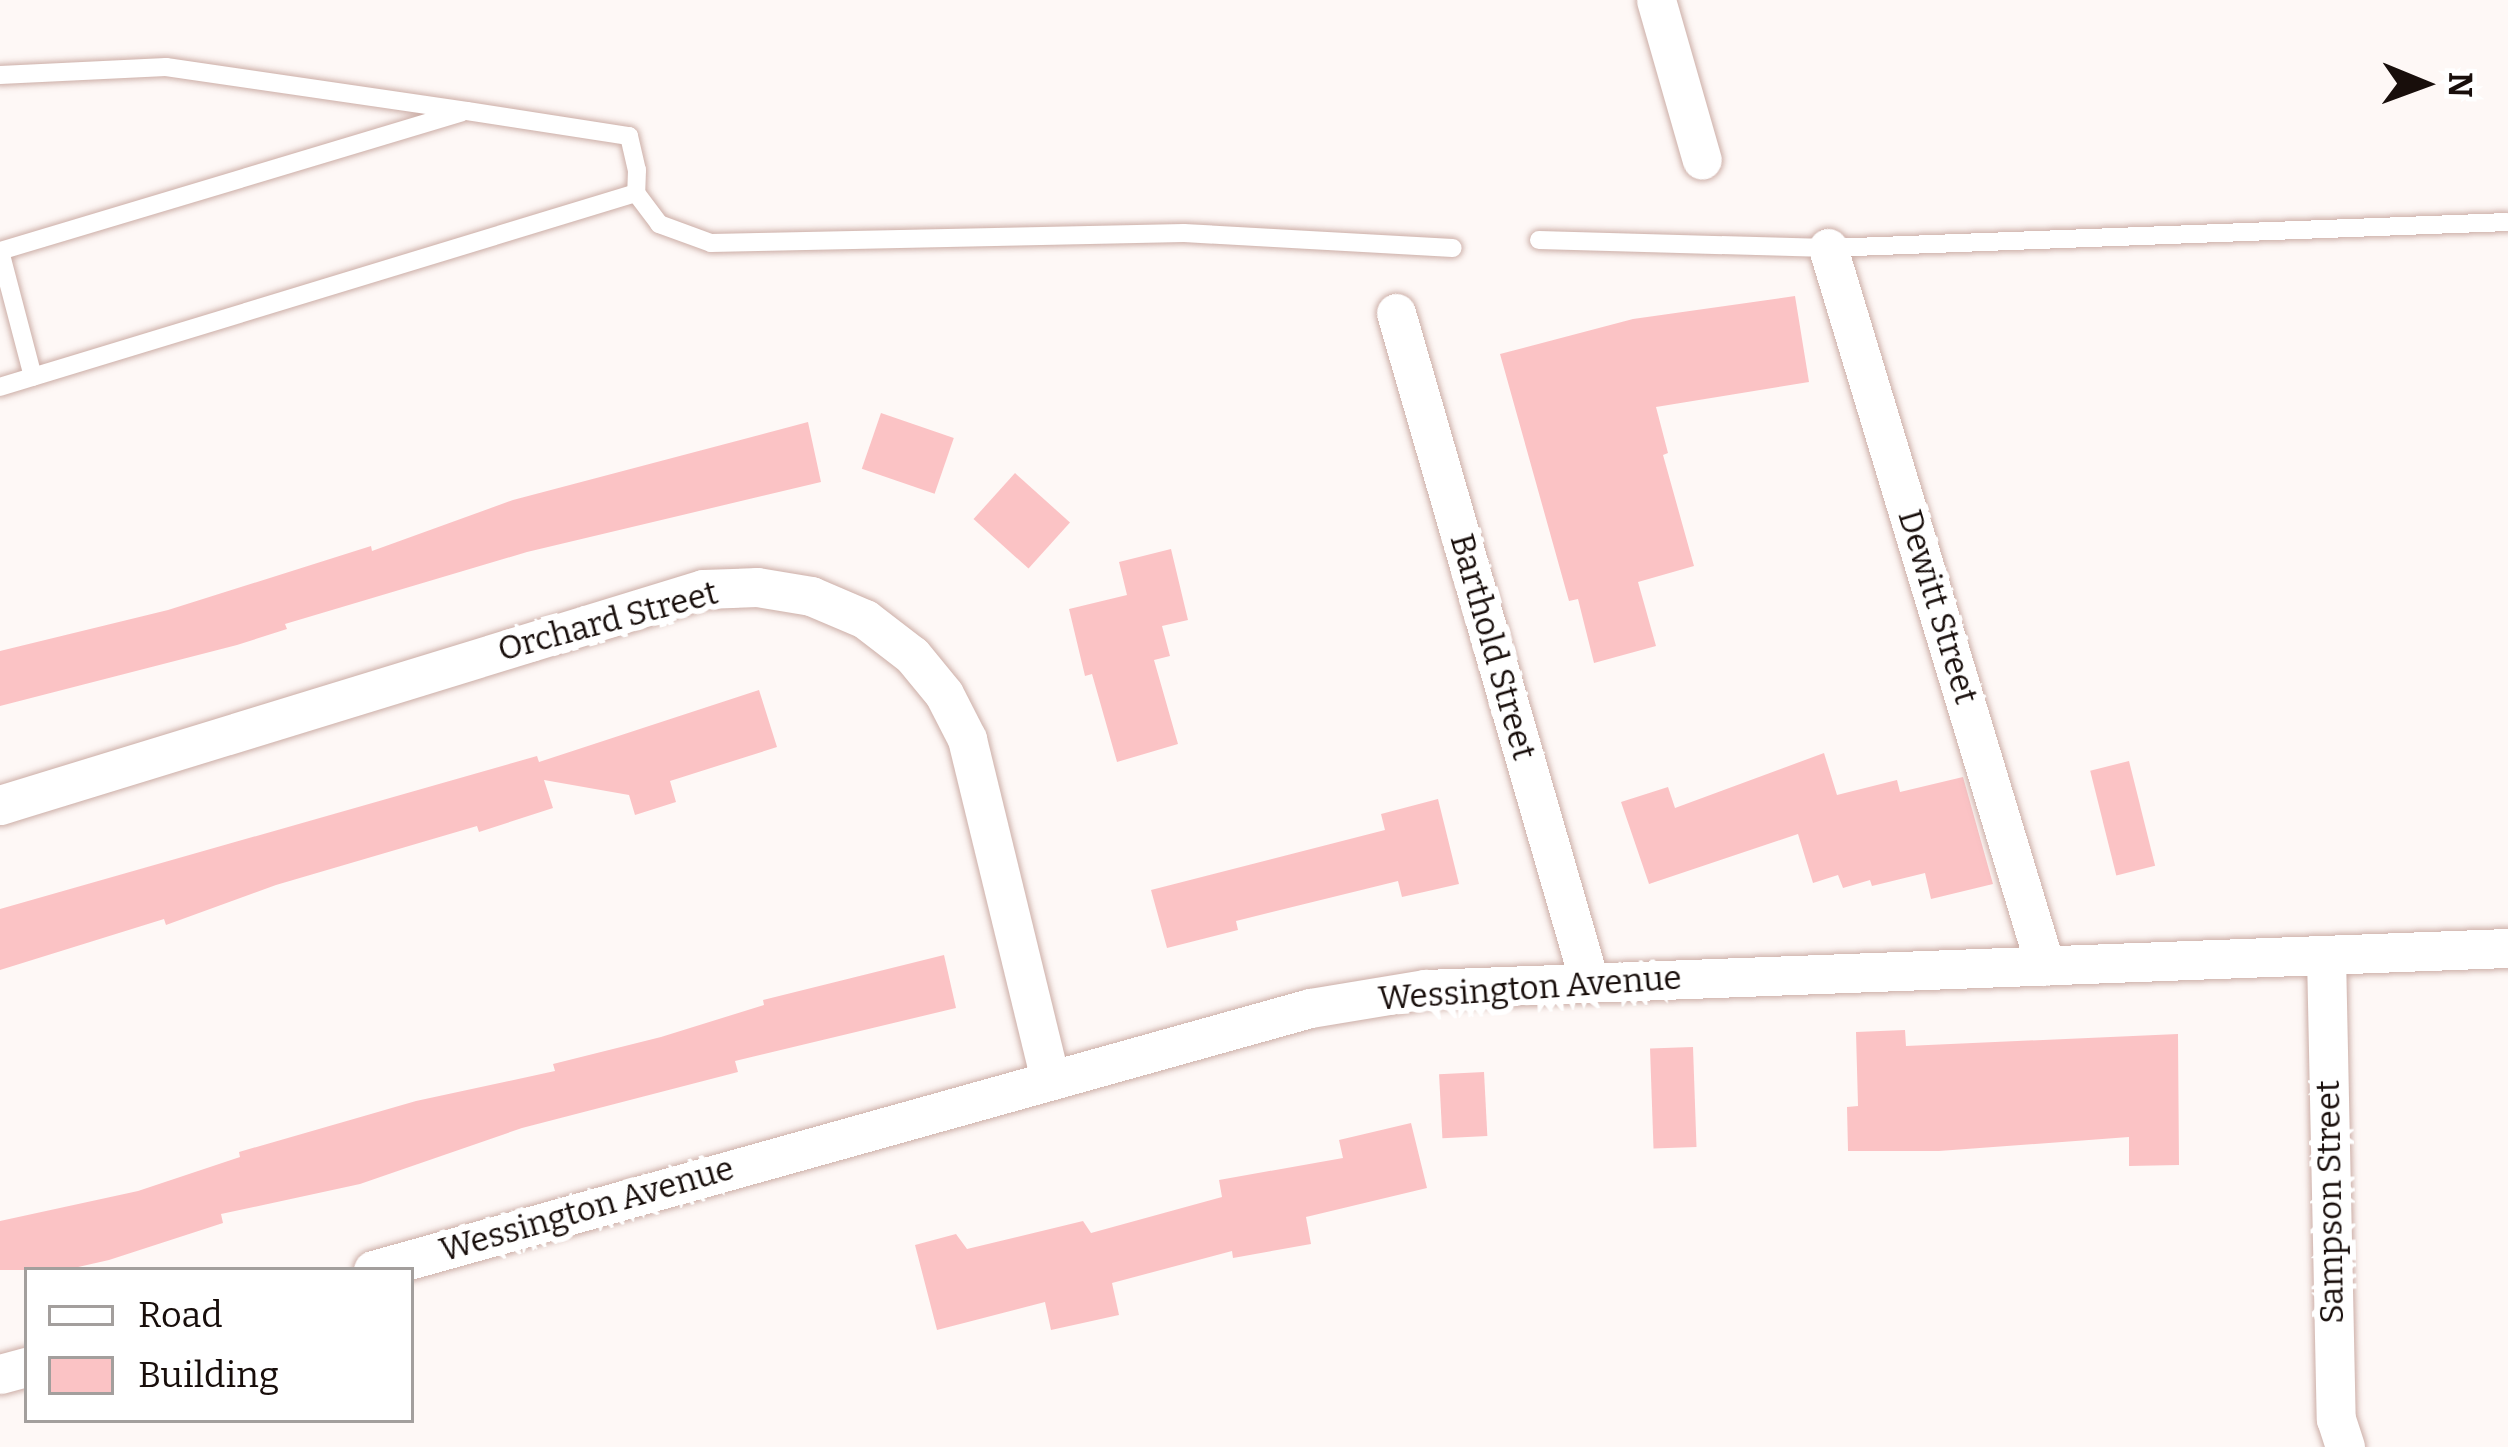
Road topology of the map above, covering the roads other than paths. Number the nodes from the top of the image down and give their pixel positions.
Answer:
1 (1656, 0) edge
2 (0, 75) edge
3 (467, 111) junction
4 (1702, 160) dead end
5 (635, 193) junction
6 (2508, 222) edge
7 (1539, 240) dead end
8 (1453, 248) dead end
9 (1828, 248) junction
10 (0, 251) edge
11 (1396, 313) dead end
12 (33, 377) junction
13 (0, 387) edge
14 (0, 805) edge
15 (2508, 948) edge
16 (2326, 955) junction
17 (2045, 966) junction
18 (1589, 982) junction
19 (1049, 1080) junction
20 (384, 1267) edge
21 (2345, 1447) edge

1 - 4 street
2 - 3 lane
3 - 5 lane
3 - 10 lane
5 - 8 lane
5 - 12 lane
6 - 9 lane
7 - 9 lane
9 - 17 street, Dewitt Street
10 - 12 lane
11 - 18 street, Barthold Street
12 - 13 lane
14 - 19 street, Orchard Street
15 - 16 street, Wessington Avenue
16 - 17 street, Wessington Avenue
16 - 21 street, Sampson Street
17 - 18 street, Wessington Avenue
18 - 19 street, Wessington Avenue
19 - 20 street, Wessington Avenue

